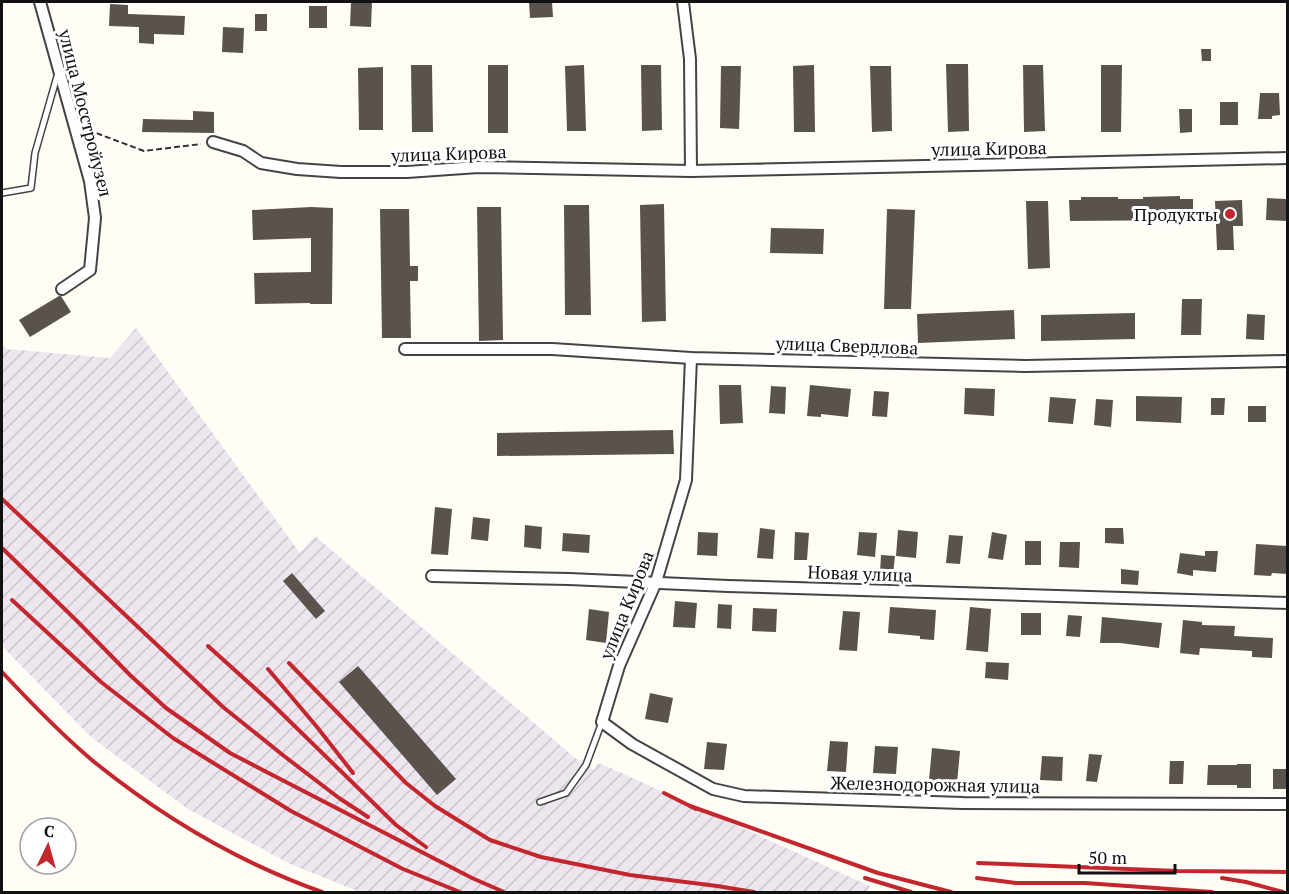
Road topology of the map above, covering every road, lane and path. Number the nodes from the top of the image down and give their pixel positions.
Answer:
1 (40, 2) edge
2 (683, 2) edge
3 (59, 69) junction
4 (74, 124) junction
5 (213, 142) joint
6 (1287, 158) edge
7 (691, 171) junction
8 (2, 193) edge
9 (62, 289) dead end
10 (405, 349) dead end
11 (691, 358) junction
12 (1287, 361) edge
13 (432, 576) dead end
14 (656, 582) junction
15 (1287, 603) edge
16 (602, 722) junction
17 (540, 802) dead end
18 (1287, 804) edge

1 - 3 street, улица Мосстройузел
2 - 7 street
3 - 4 street, улица Мосстройузел
3 - 8 lane
4 - 5 path
4 - 9 street, улица Мосстройузел
5 - 7 street, улица Кирова
6 - 7 street, улица Кирова
10 - 11 street, улица Свердлова
11 - 12 street, улица Свердлова
11 - 14 street, улица Кирова
13 - 14 street, Новая улица
14 - 15 street, Новая улица
14 - 16 street, улица Кирова
16 - 17 lane
16 - 18 street, Железнодорожная улица

